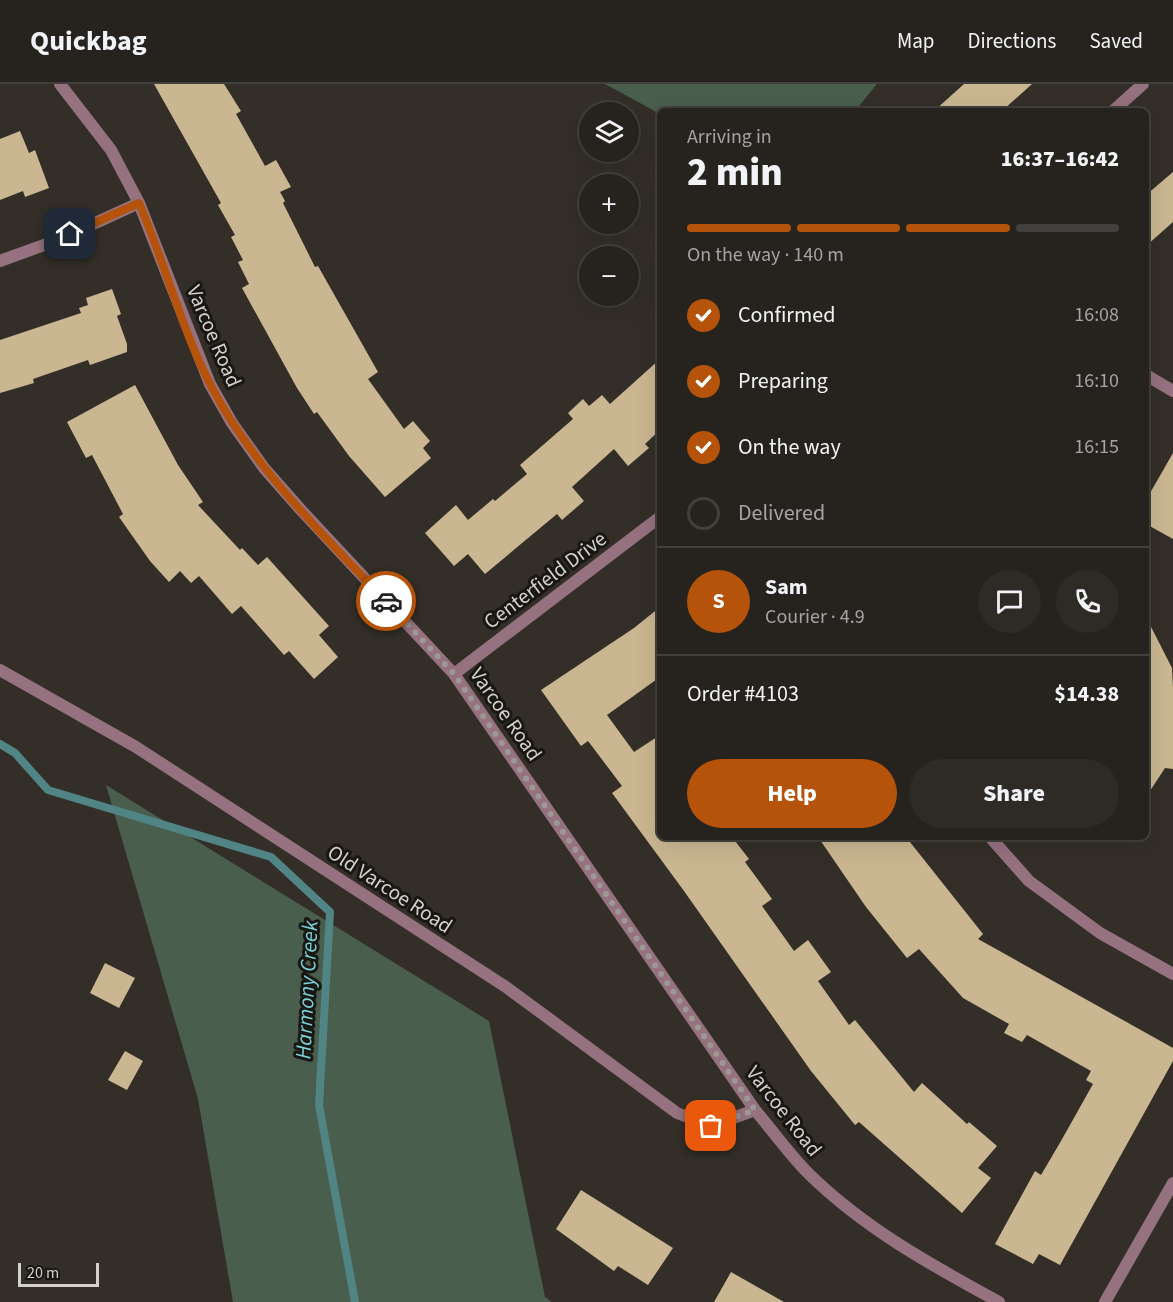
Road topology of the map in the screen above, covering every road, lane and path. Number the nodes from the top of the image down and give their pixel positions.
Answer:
1 (60, 84) edge
2 (1143, 84) edge
3 (1116, 108) edge
4 (139, 203) junction
5 (0, 261) edge
6 (1149, 377) edge
7 (1173, 391) edge
8 (657, 520) edge
9 (0, 670) edge
10 (454, 674) junction
11 (993, 840) edge
12 (1173, 974) edge
13 (755, 1110) junction
14 (1173, 1183) edge
15 (999, 1302) edge
16 (1105, 1302) edge

1 - 4 street, Varcoe Road
2 - 3 street
4 - 5 street
4 - 10 street, Varcoe Road
6 - 7 street
8 - 10 street, Centerfield Drive
9 - 13 street, Old Varcoe Road
10 - 13 street, Varcoe Road
11 - 12 street
13 - 15 street, Varcoe Road
14 - 16 street

